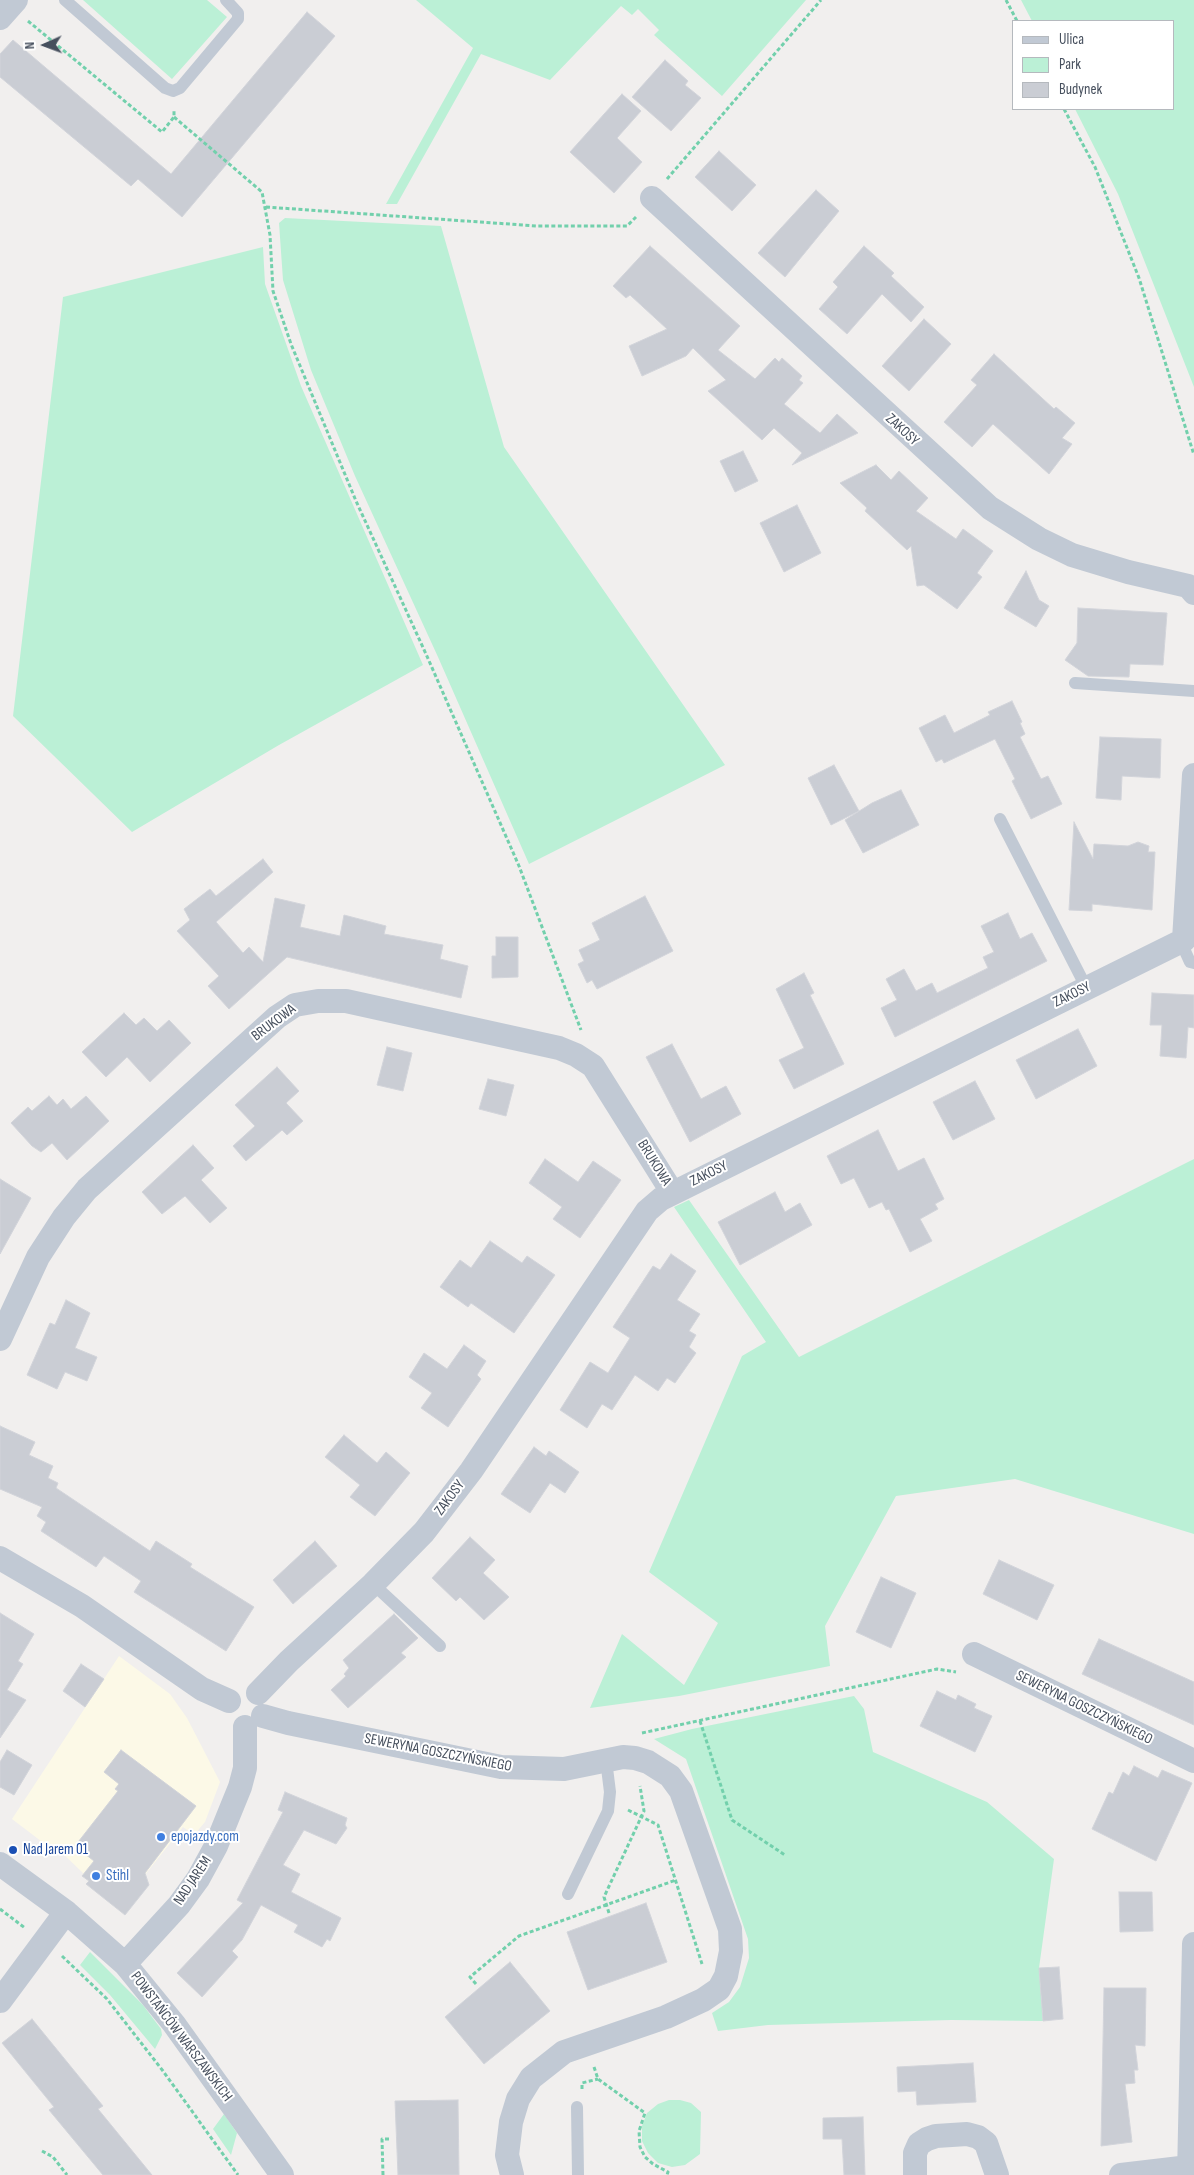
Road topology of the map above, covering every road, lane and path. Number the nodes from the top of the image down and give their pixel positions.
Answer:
1 (65, 0) edge
2 (226, 0) edge
3 (821, 0) edge
4 (1006, 0) edge
5 (9, 8) edge
6 (1016, 20) edge
7 (1065, 110) edge
8 (652, 198) junction
9 (266, 207) junction
10 (1194, 455) edge
11 (1194, 593) edge
12 (1075, 683) dead end
13 (1194, 691) edge
14 (1194, 775) edge
15 (1000, 819) dead end
16 (1184, 940) junction
17 (1194, 963) edge
18 (1086, 987) junction
19 (584, 1038) dead end
20 (672, 1192) junction
21 (0, 1339) edge
22 (0, 1558) edge
23 (373, 1584) junction
24 (440, 1646) dead end
25 (969, 1664) joint
26 (256, 1712) junction
27 (700, 1721) junction
28 (642, 1733) dead end
29 (606, 1760) junction
30 (1194, 1761) edge
31 (785, 1855) dead end
32 (0, 1864) edge
33 (676, 1880) junction
34 (568, 1894) dead end
35 (606, 1905) junction
36 (0, 1909) edge
37 (66, 1912) junction
38 (609, 1914) dead end
39 (44, 1941) junction
40 (1194, 1944) edge
41 (126, 1964) junction
42 (704, 1969) dead end
43 (476, 1984) dead end
44 (0, 2001) edge
45 (598, 2079) dead end
46 (577, 2107) dead end
47 (1192, 2129) edge
48 (390, 2139) dead end
49 (42, 2151) dead end
50 (1189, 2171) edge
51 (67, 2175) edge
52 (238, 2175) edge
53 (282, 2175) edge
54 (383, 2175) edge
55 (512, 2175) edge
56 (578, 2175) edge
57 (667, 2175) edge
58 (915, 2175) edge
59 (997, 2175) edge
60 (1121, 2175) edge

1 - 2 lane
3 - 8 path
4 - 6 path
5 - 9 path
7 - 10 path
8 - 9 path
8 - 11 street, ZAKOSY
9 - 19 path
12 - 13 lane
14 - 16 street
15 - 18 lane
16 - 17 lane
16 - 18 street, ZAKOSY
18 - 20 street, ZAKOSY
20 - 21 street, BRUKOWA
20 - 23 street, ZAKOSY
22 - 26 street
23 - 24 lane
23 - 26 street, ZAKOSY
25 - 27 path
25 - 30 street, SEWERYNA GOSZCZYŃSKIEGO
26 - 29 street, SEWERYNA GOSZCZYŃSKIEGO
26 - 41 street, NAD JAREM
27 - 28 path
27 - 31 path
29 - 34 lane
29 - 55 street, SEWERYNA GOSZCZYŃSKIEGO
32 - 37 street, POWSTAŃCÓW WARSZAWSKICH
33 - 35 path
33 - 35 path
33 - 42 path
35 - 38 path
35 - 43 path
36 - 39 path
37 - 39 street
37 - 41 street, POWSTAŃCÓW WARSZAWSKICH
39 - 44 street
39 - 52 path
40 - 47 street
41 - 53 street, POWSTAŃCÓW WARSZAWSKICH
45 - 57 path
46 - 56 lane
47 - 50 street
48 - 54 path
49 - 51 path
50 - 60 street
58 - 59 street

